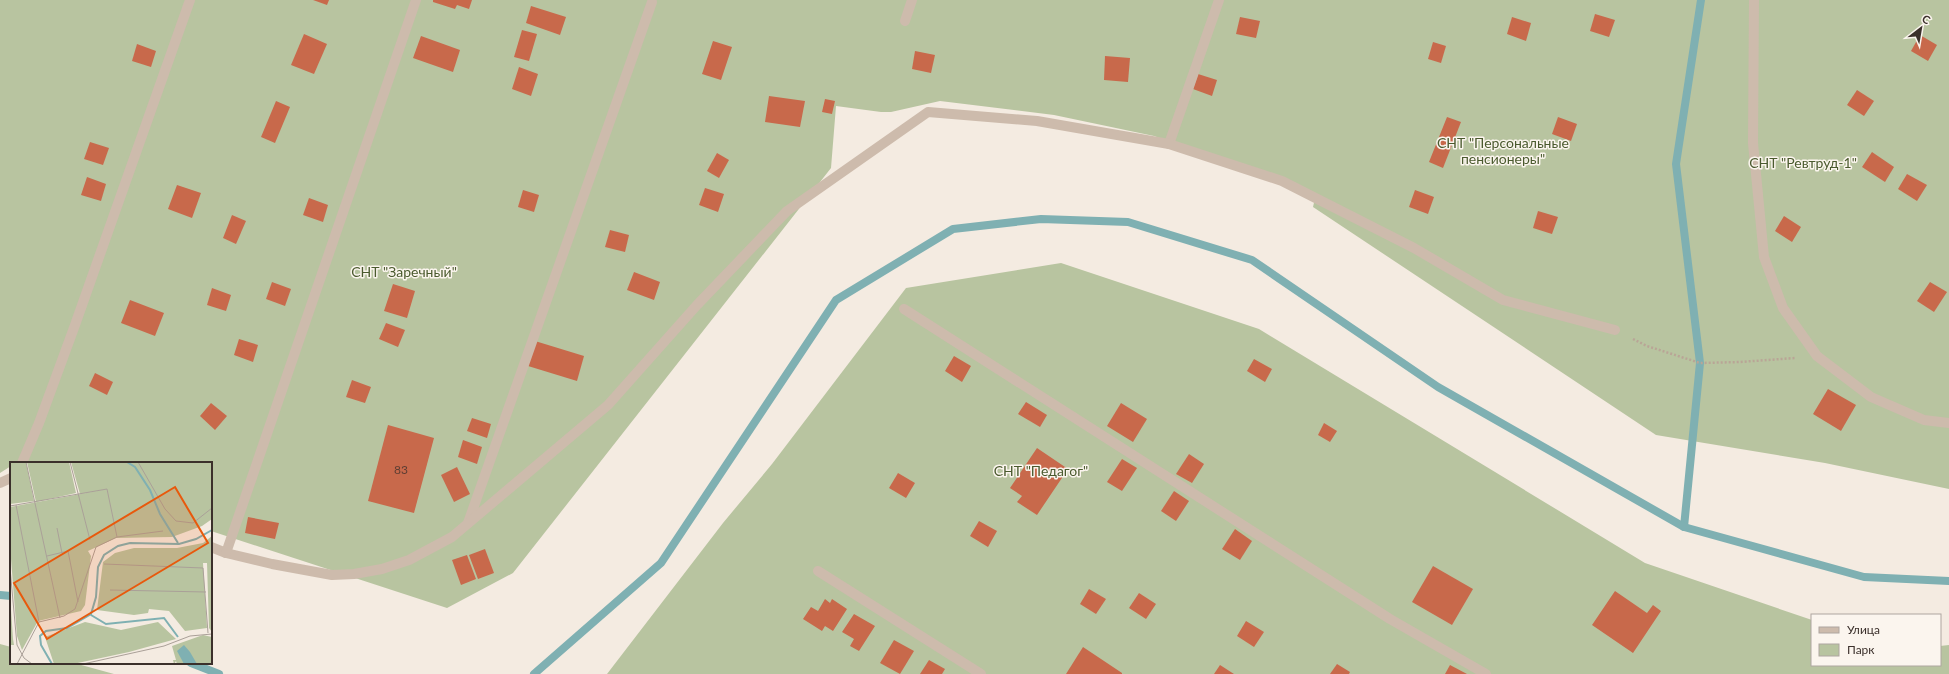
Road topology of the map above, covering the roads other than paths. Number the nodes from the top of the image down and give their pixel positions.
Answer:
1 (190, 0) edge
2 (416, 0) edge
3 (912, 0) edge
4 (1219, 0) edge
5 (1754, 0) edge
6 (652, 2) dead end
7 (905, 21) dead end
8 (1169, 144) junction
9 (904, 309) dead end
10 (1615, 330) road end
11 (1949, 423) edge
12 (22, 462) edge
13 (10, 479) edge
14 (0, 484) edge
15 (468, 523) junction
16 (212, 547) edge
17 (226, 553) junction
18 (818, 571) dead end
19 (981, 674) edge
20 (1486, 674) edge

1 - 12 street
2 - 17 street
3 - 7 street
4 - 8 street
5 - 11 street
6 - 15 street
8 - 10 street
8 - 15 street
9 - 20 street
13 - 14 street
15 - 17 street
16 - 17 street
18 - 19 street

